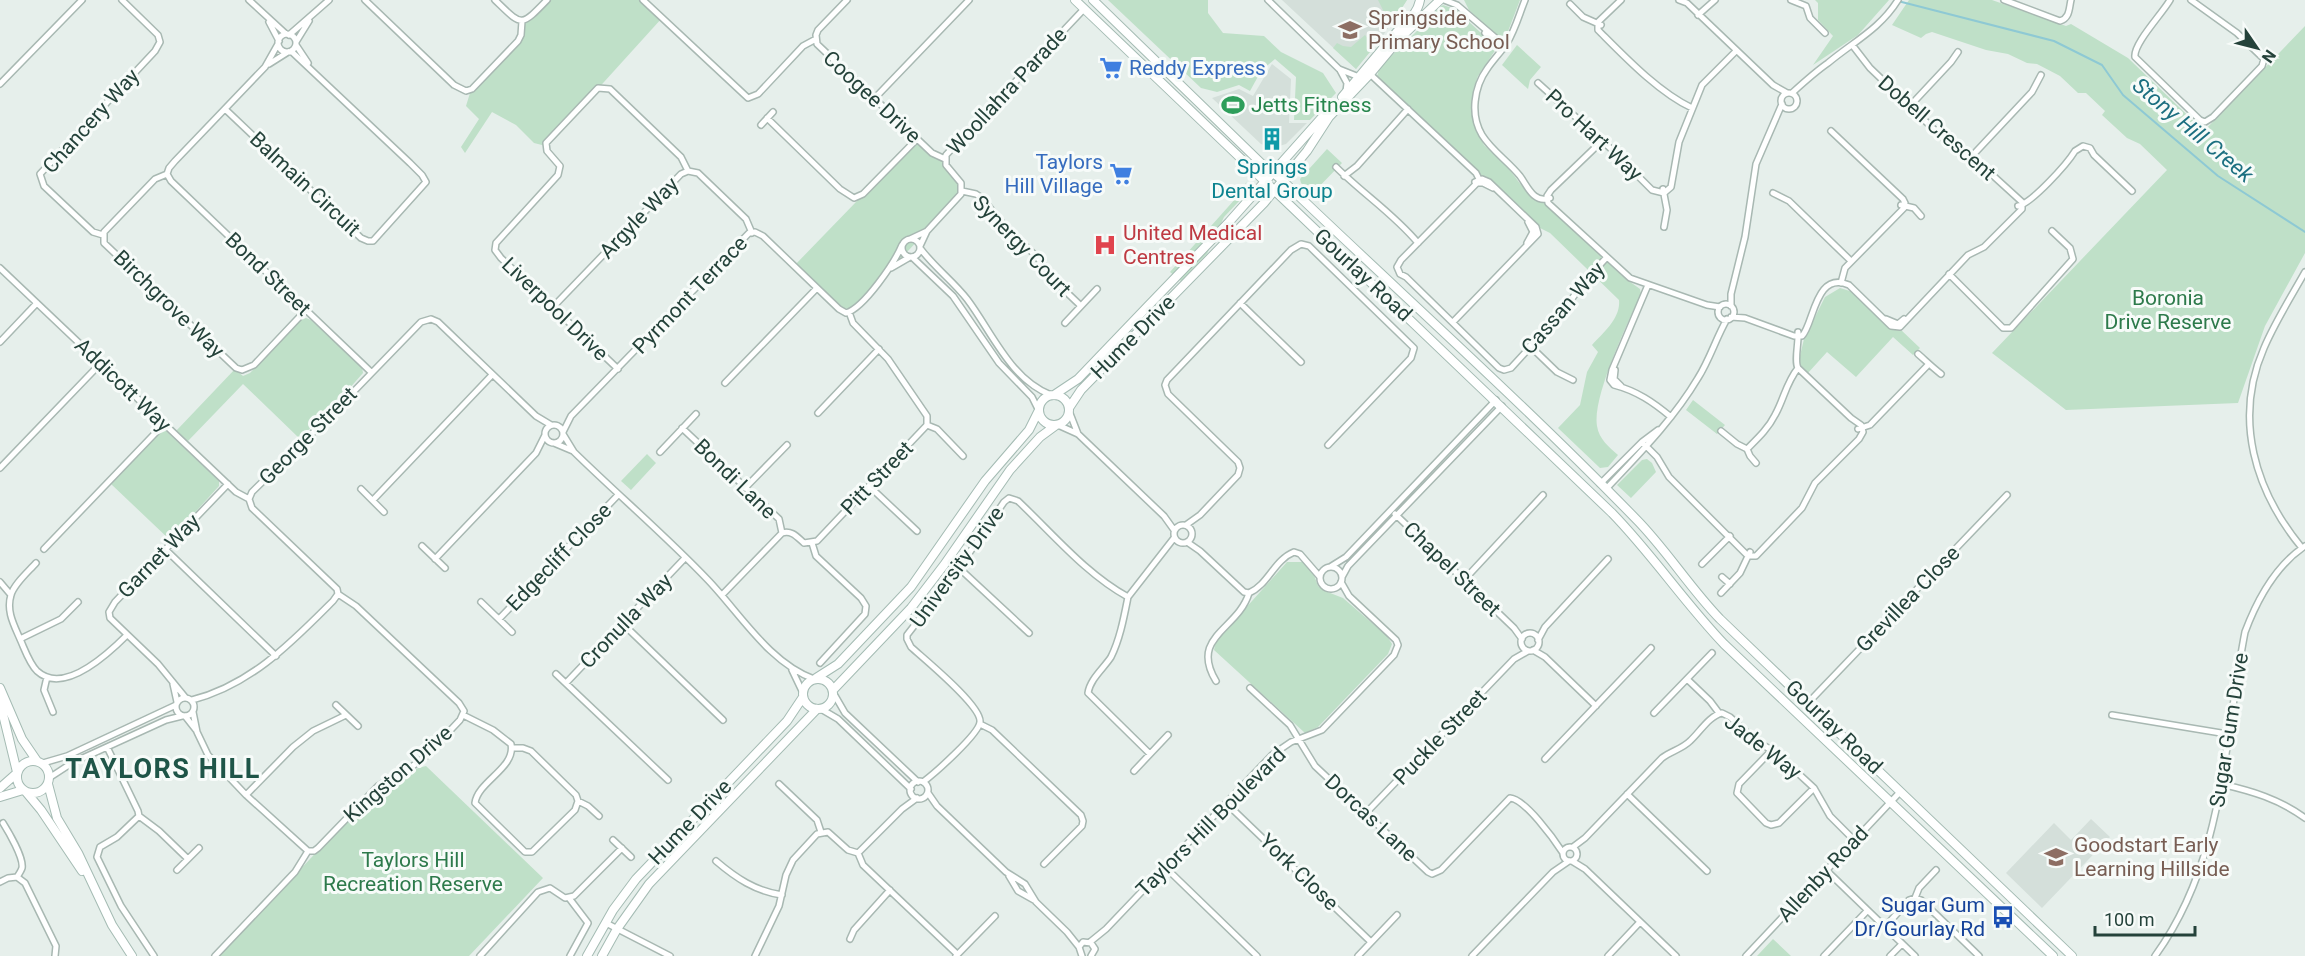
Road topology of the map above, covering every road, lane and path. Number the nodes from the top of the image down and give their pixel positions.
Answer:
1 (82, 0) edge
2 (122, 0) edge
3 (249, 0) edge
4 (329, 0) edge
5 (365, 0) edge
6 (495, 0) edge
7 (547, 0) edge
8 (643, 0) edge
9 (847, 0) edge
10 (969, 0) edge
11 (1075, 0) edge
12 (1093, 0) edge
13 (1268, 0) edge
14 (1420, 0) edge
15 (1430, 0) edge
16 (1441, 0) edge
17 (1460, 0) edge
18 (1524, 0) edge
19 (1621, 0) edge
20 (1679, 0) edge
21 (1791, 0) edge
22 (1898, 0) edge
23 (2004, 0) edge
24 (2191, 0) edge
25 (2170, 1) edge
26 (1686, 2) edge
27 (1713, 2) edge
28 (2071, 2) edge
29 (1570, 4) dead end
30 (1084, 9) junction
31 (1465, 11) junction
32 (1700, 16) junction
33 (267, 17) junction
34 (312, 17) junction
35 (522, 21) junction
36 (1599, 25) junction
37 (1825, 33) dead end
38 (288, 35) junction
39 (816, 39) junction
40 (278, 43) junction
41 (296, 44) junction
42 (1854, 45) junction
43 (1504, 48) junction
44 (1734, 49) junction
45 (290, 52) junction
46 (1958, 52) dead end
47 (265, 67) junction
48 (1339, 69) junction
49 (314, 71) junction
50 (1370, 74) junction
51 (2041, 75) dead end
52 (1360, 77) junction
53 (1805, 82) junction
54 (1538, 83) dead end
55 (0, 84) edge
56 (1773, 85) junction
57 (1346, 92) junction
58 (1789, 93) junction
59 (874, 99) junction
60 (1796, 99) junction
61 (1782, 102) junction
62 (1909, 107) junction
63 (1692, 108) junction
64 (1788, 108) junction
65 (225, 109) junction
66 (1409, 110) junction
67 (773, 112) dead end
68 (767, 118) junction
69 (1777, 119) junction
70 (761, 125) dead end
71 (1831, 131) dead end
72 (917, 139) junction
73 (1601, 140) junction
74 (1972, 156) junction
75 (945, 159) junction
76 (1336, 167) dead end
77 (688, 171) junction
78 (1273, 173) junction
79 (167, 174) junction
80 (1346, 177) junction
81 (1283, 180) junction
82 (1480, 181) junction
83 (1265, 182) junction
84 (962, 191) junction
85 (1275, 191) junction
86 (1663, 191) junction
87 (2132, 191) dead end
88 (1773, 193) dead end
89 (1548, 198) junction
90 (1903, 205) junction
91 (2021, 205) junction
92 (1921, 216) dead end
93 (1664, 227) dead end
94 (927, 231) junction
95 (2052, 231) dead end
96 (752, 232) junction
97 (103, 235) junction
98 (909, 239) junction
99 (1420, 242) junction
100 (902, 245) junction
101 (920, 247) junction
102 (911, 257) junction
103 (1607, 257) junction
104 (1851, 261) junction
105 (0, 268) edge
106 (890, 269) junction
107 (2305, 272) edge
108 (1949, 274) junction
109 (1841, 283) junction
110 (1648, 285) junction
111 (817, 288) junction
112 (1097, 289) dead end
113 (37, 303) junction
114 (1240, 303) junction
115 (1081, 306) junction
116 (553, 307) junction
117 (306, 310) junction
118 (1726, 311) junction
119 (849, 312) junction
120 (1065, 322) dead end
121 (1453, 322) junction
122 (1798, 334) junction
123 (0, 342) edge
124 (1530, 346) junction
125 (879, 349) junction
126 (1918, 354) dead end
127 (1301, 362) dead end
128 (100, 364) junction
129 (1928, 366) junction
130 (1798, 368) junction
131 (618, 369) junction
132 (371, 372) junction
133 (1941, 374) dead end
134 (492, 375) junction
135 (1573, 380) dead end
136 (725, 383) dead end
137 (1508, 393) junction
138 (1052, 395) junction
139 (1496, 400) junction
140 (1502, 406) junction
141 (1069, 409) junction
142 (1038, 411) junction
143 (818, 412) dead end
144 (696, 414) dead end
145 (536, 416) junction
146 (571, 416) junction
147 (1671, 417) junction
148 (164, 424) junction
149 (553, 425) junction
150 (927, 425) junction
151 (1056, 426) junction
152 (682, 428) junction
153 (1861, 429) junction
154 (1722, 431) dead end
155 (563, 433) junction
156 (545, 434) junction
157 (1078, 434) junction
158 (552, 443) junction
159 (1644, 444) junction
160 (1328, 445) dead end
161 (787, 446) dead end
162 (1747, 449) junction
163 (574, 452) junction
164 (660, 452) dead end
165 (536, 453) junction
166 (963, 456) dead end
167 (1756, 463) dead end
168 (0, 468) edge
169 (228, 484) junction
170 (869, 486) junction
171 (1603, 486) junction
172 (746, 488) junction
173 (361, 489) dead end
174 (618, 495) junction
175 (1543, 495) dead end
176 (2007, 495) dead end
177 (1593, 496) junction
178 (249, 499) junction
179 (373, 500) junction
180 (1390, 509) junction
181 (384, 512) dead end
182 (1200, 515) junction
183 (1164, 516) junction
184 (1396, 516) junction
185 (1179, 525) junction
186 (1186, 525) junction
187 (1174, 530) junction
188 (1191, 530) junction
189 (917, 531) dead end
190 (782, 533) junction
191 (1730, 536) junction
192 (1174, 538) junction
193 (1186, 541) junction
194 (812, 543) junction
195 (422, 546) dead end
196 (2303, 547) edge
197 (44, 549) dead end
198 (166, 550) junction
199 (1166, 551) junction
200 (1749, 554) junction
201 (685, 558) junction
202 (435, 559) junction
203 (1608, 560) dead end
204 (36, 563) dead end
205 (1309, 563) junction
206 (1702, 564) dead end
207 (445, 568) dead end
208 (959, 568) junction
209 (1328, 568) junction
210 (1320, 577) junction
211 (1722, 577) dead end
212 (1341, 580) junction
213 (1464, 580) junction
214 (0, 582) edge
215 (1730, 584) junction
216 (1334, 589) junction
217 (1249, 592) junction
218 (1721, 593) dead end
219 (338, 594) junction
220 (11, 595) junction
221 (722, 595) junction
222 (1349, 596) junction
223 (1128, 597) junction
224 (78, 602) dead end
225 (481, 602) dead end
226 (499, 620) junction
227 (623, 624) junction
228 (1545, 627) junction
229 (1514, 628) junction
230 (512, 632) dead end
231 (1029, 633) dead end
232 (1530, 634) junction
233 (127, 635) junction
234 (20, 639) junction
235 (1522, 642) junction
236 (1538, 642) junction
237 (1651, 648) dead end
238 (1530, 651) junction
239 (1712, 653) dead end
240 (276, 656) junction
241 (1545, 657) junction
242 (1514, 659) junction
243 (820, 663) dead end
244 (792, 670) junction
245 (556, 674) dead end
246 (47, 677) junction
247 (815, 678) junction
248 (1687, 680) junction
249 (1216, 681) dead end
250 (173, 683) junction
251 (566, 683) junction
252 (0, 688) edge
253 (1250, 688) dead end
254 (834, 692) junction
255 (803, 695) junction
256 (0, 702) edge
257 (177, 703) junction
258 (1808, 703) junction
259 (191, 704) junction
260 (336, 705) dead end
261 (1596, 706) junction
262 (819, 709) junction
263 (53, 712) dead end
264 (1654, 713) dead end
265 (1719, 713) junction
266 (1797, 714) junction
267 (346, 715) junction
268 (463, 715) junction
269 (183, 716) junction
270 (2112, 716) dead end
271 (723, 720) dead end
272 (980, 724) junction
273 (358, 726) dead end
274 (197, 732) junction
275 (2227, 734) junction
276 (1168, 735) dead end
277 (1299, 739) junction
278 (107, 747) junction
279 (512, 748) junction
280 (1772, 750) junction
281 (1150, 754) junction
282 (1545, 759) dead end
283 (40, 762) junction
284 (1134, 771) dead end
285 (17, 772) junction
286 (668, 780) dead end
287 (49, 781) junction
288 (779, 784) dead end
289 (2221, 784) junction
290 (924, 786) junction
291 (0, 788) edge
292 (1814, 788) junction
293 (24, 791) junction
294 (1900, 792) junction
295 (1627, 794) junction
296 (246, 795) junction
297 (915, 795) junction
298 (0, 797) edge
299 (579, 801) junction
300 (1890, 802) junction
301 (1226, 803) junction
302 (937, 806) junction
303 (1365, 814) junction
304 (139, 816) junction
305 (599, 816) dead end
306 (2305, 818) edge
307 (3, 823) dead end
308 (821, 832) junction
309 (1552, 836) junction
310 (1586, 838) junction
311 (613, 840) dead end
312 (1854, 840) junction
313 (1571, 846) junction
314 (199, 848) dead end
315 (622, 848) junction
316 (308, 851) junction
317 (858, 853) junction
318 (1578, 853) junction
319 (1563, 854) junction
320 (631, 856) dead end
321 (188, 859) junction
322 (716, 861) dead end
323 (1570, 861) junction
324 (1044, 864) dead end
325 (1165, 867) junction
326 (1586, 869) junction
327 (177, 870) dead end
328 (1826, 870) junction
329 (1936, 870) dead end
330 (1707, 871) dead end
331 (1006, 872) junction
332 (1553, 872) junction
333 (17, 877) junction
334 (0, 882) edge
335 (91, 884) junction
336 (890, 890) junction
337 (782, 895) junction
338 (569, 898) junction
339 (1915, 898) junction
340 (1036, 902) junction
341 (1867, 910) junction
342 (1397, 915) dead end
343 (995, 916) dead end
344 (1640, 922) junction
345 (606, 923) junction
346 (1885, 927) junction
347 (617, 929) junction
348 (1067, 932) junction
349 (850, 939) dead end
350 (1371, 942) junction
351 (1902, 944) junction
352 (1092, 949) edge
353 (1079, 953) edge
354 (957, 955) edge
355 (55, 956) edge
356 (132, 956) edge
357 (154, 956) edge
358 (215, 956) edge
359 (480, 956) edge
360 (570, 956) edge
361 (587, 956) edge
362 (602, 956) edge
363 (670, 956) edge
364 (755, 956) edge
365 (1257, 956) edge
366 (1358, 956) edge
367 (1472, 956) edge
368 (1608, 956) edge
369 (1676, 956) edge
370 (1746, 956) edge
371 (1824, 956) edge
372 (1890, 956) edge
373 (1915, 956) edge
374 (1979, 956) edge
375 (2053, 956) edge
376 (2072, 956) edge
377 (2154, 956) edge

1 - 55 street
2 - 97 street, Chancery Way
3 - 33 street
4 - 34 street
5 - 35 street
6 - 35 street
7 - 35 street
8 - 39 street
9 - 39 street, Coogee Drive
10 - 59 street
11 - 30 street, Gourlay Road
12 - 78 street, Gourlay Road
13 - 48 street
14 - 52 street, Hume Drive
15 - 16 street
16 - 31 street
16 - 50 street, Hume Drive
17 - 31 street
18 - 43 street
19 - 36 street
20 - 26 street
21 - 37 street
22 - 42 street
23 - 28 street
24 - 25 street
26 - 32 street
27 - 32 street
29 - 36 street
30 - 75 street, Woollahra Parade
30 - 83 street, Gourlay Road
31 - 43 street
32 - 44 street
33 - 38 street
33 - 40 street
34 - 38 street
34 - 41 street
36 - 63 street
38 - 40 street
38 - 41 street
39 - 59 street, Coogee Drive
40 - 45 street
40 - 47 street
41 - 45 street
41 - 49 street, Balmain Circuit
42 - 53 street
42 - 62 street, Dobell Crescent
43 - 89 street
44 - 56 street
44 - 63 street, Pro Hart Way
45 - 47 street
45 - 49 street, Balmain Circuit
46 - 62 street
47 - 65 street, Birchgrove Way
48 - 52 street
48 - 57 street
49 - 65 street, Balmain Circuit
50 - 66 street
50 - 81 street, Hume Drive
51 - 74 street
52 - 57 street, Hume Drive
53 - 58 street
53 - 60 street
54 - 73 street, Pro Hart Way
56 - 58 street
56 - 61 street
57 - 78 street, Hume Drive
58 - 60 street
58 - 61 street
59 - 72 street, Coogee Drive
60 - 64 street
61 - 64 street
61 - 69 street
62 - 74 street, Dobell Crescent
63 - 86 street, Pro Hart Way
64 - 69 street
65 - 79 street, Birchgrove Way
66 - 80 street
66 - 82 street
67 - 68 street
68 - 70 street
68 - 72 street
69 - 118 street
71 - 90 street
72 - 75 street, Coogee Drive
73 - 86 street, Pro Hart Way
73 - 89 street
74 - 91 street, Dobell Crescent
75 - 84 street, Woollahra Parade
76 - 80 street
77 - 96 street, Argyle Way
77 - 116 street, Argyle Way
77 - 116 street, Liverpool Drive
78 - 81 street, Gourlay Road
78 - 83 street, Hume Drive
79 - 97 street, Birchgrove Way
79 - 117 street, Bond Street
80 - 99 street
81 - 85 street, Hume Drive
81 - 137 street, Gourlay Road
82 - 99 street, Cassan Way
82 - 121 street
83 - 85 street, Gourlay Road
83 - 138 street, Hume Drive
84 - 94 street, Woollahra Parade
84 - 115 street, Synergy Court
85 - 139 street, Gourlay Road
85 - 141 street, Hume Drive
86 - 93 street, Pro Hart Way
87 - 91 street
88 - 104 street
89 - 103 street
90 - 92 street
90 - 104 street
91 - 108 street
94 - 98 street, Woollahra Parade
94 - 101 street, Woollahra Parade
95 - 108 street
96 - 111 street, Pyrmont Terrace
96 - 131 street, Pyrmont Terrace
97 - 117 street, Birchgrove Way
98 - 100 street
98 - 101 street
99 - 121 street, Cassan Way
100 - 102 street
100 - 106 street
101 - 102 street
101 - 138 street
102 - 106 street
102 - 142 street
103 - 110 street
103 - 124 street, Cassan Way
104 - 109 street
105 - 113 street, Addicott Way
106 - 119 street
107 - 196 street
108 - 109 street
109 - 122 street
110 - 118 street
110 - 147 street
111 - 119 street, Pyrmont Terrace
111 - 136 street
112 - 115 street, Synergy Court
113 - 123 street
113 - 128 street, Addicott Way
114 - 127 street
114 - 160 street
114 - 182 street
115 - 120 street, Synergy Court
116 - 131 street, Liverpool Drive
117 - 132 street, Bond Street
118 - 122 street
118 - 147 street
119 - 125 street, Pitt Street
121 - 124 street, Cassan Way
122 - 130 street
124 - 135 street
125 - 143 street
125 - 150 street, Pitt Street
126 - 129 street
128 - 148 street, Addicott Way
128 - 168 street
129 - 133 street
129 - 153 street
130 - 153 street
130 - 162 street
131 - 146 street, Pyrmont Terrace
132 - 134 street, George Street
132 - 178 street, George Street
134 - 145 street, George Street
134 - 179 street
137 - 139 street
137 - 140 street
137 - 171 street, Gourlay Road
138 - 141 street
138 - 142 street
139 - 140 street, Gourlay Road
139 - 180 street
140 - 177 street, Gourlay Road
140 - 184 street
141 - 151 street
141 - 157 street
142 - 151 street
142 - 247 street
144 - 152 street, Bondi Lane
145 - 149 street, George Street
145 - 156 street, George Street
146 - 149 street, Pyrmont Terrace
146 - 155 street, Pyrmont Terrace
147 - 159 street
148 - 169 street, Addicott Way
148 - 197 street
149 - 155 street
149 - 156 street
150 - 166 street
150 - 170 street, Pitt Street
151 - 157 street
151 - 254 street
152 - 164 street, Bondi Lane
152 - 172 street, Bondi Lane
153 - 200 street
154 - 162 street
155 - 158 street
155 - 163 street
156 - 158 street
156 - 165 street
157 - 183 street
158 - 163 street
158 - 165 street
159 - 171 street
159 - 191 street
161 - 172 street
162 - 167 street
163 - 174 street
165 - 202 street
169 - 178 street, Addicott Way
169 - 198 street, Garnet Way
170 - 189 street
170 - 194 street, Pitt Street
171 - 177 street
171 - 258 street, Gourlay Road
172 - 190 street, Bondi Lane
173 - 179 street
174 - 201 street
174 - 226 street, Edgecliff Close
175 - 213 street
176 - 258 street, Grevillea Close
177 - 266 street, Gourlay Road
178 - 219 street, George Street
179 - 181 street
180 - 184 street, Chapel Street
180 - 209 street
182 - 186 street
182 - 188 street
183 - 185 street
183 - 187 street
184 - 212 street
184 - 213 street, Chapel Street
185 - 186 street
185 - 187 street
186 - 188 street
187 - 192 street
188 - 193 street
190 - 194 street
190 - 221 street
191 - 200 street
191 - 206 street
192 - 193 street
192 - 199 street
193 - 199 street
193 - 217 street
194 - 243 street
195 - 202 street
196 - 275 street, Sugar Gum Drive
198 - 233 street, Garnet Way
198 - 240 street
199 - 223 street
200 - 215 street
201 - 221 street
201 - 227 street, Cronulla Way
202 - 207 street
203 - 228 street
204 - 220 street
205 - 209 street
205 - 210 street
205 - 217 street
208 - 223 street, University Drive
208 - 231 street
208 - 272 street, University Drive
209 - 210 street
209 - 212 street
210 - 216 street
211 - 215 street
212 - 216 street
212 - 222 street, Taylors Hill Boulevard
213 - 229 street, Chapel Street
214 - 220 street
215 - 218 street
216 - 222 street, Taylors Hill Boulevard
217 - 249 street
219 - 240 street
219 - 268 street, Kingston Drive
220 - 234 street
221 - 244 street
222 - 277 street, Taylors Hill Boulevard
223 - 281 street
224 - 234 street
225 - 226 street, Edgecliff Close
226 - 230 street, Edgecliff Close
227 - 251 street, Cronulla Way
227 - 271 street
228 - 232 street
228 - 236 street
229 - 232 street, Chapel Street
229 - 235 street, Chapel Street
232 - 235 street
232 - 236 street
233 - 246 street
233 - 250 street, Garnet Way
234 - 246 street
235 - 238 street, Chapel Street
235 - 242 street, Puckle Street
236 - 238 street
236 - 241 street
237 - 261 street
238 - 241 street
238 - 242 street, Puckle Street
239 - 248 street
240 - 259 street
241 - 261 street
242 - 303 street, Puckle Street
244 - 247 street
244 - 255 street
245 - 251 street, Cronulla Way
246 - 263 street
247 - 254 street
247 - 255 street
248 - 264 street
248 - 265 street
250 - 257 street, Garnet Way
250 - 259 street, Garnet Way
251 - 286 street, Cronulla Way
252 - 283 street
253 - 277 street, Dorcas Lane
254 - 262 street
254 - 290 street
255 - 262 street
255 - 345 street, Hume Drive
256 - 285 street
257 - 259 street
257 - 269 street, Garnet Way
257 - 283 street
258 - 266 street
258 - 294 street, Gourlay Road
259 - 269 street
259 - 274 street
260 - 267 street
261 - 282 street
262 - 297 street
262 - 347 street, Hume Drive
265 - 280 street, Jade Way
265 - 295 street, Jade Way
266 - 300 street, Gourlay Road
267 - 273 street
267 - 296 street
268 - 279 street
268 - 316 street, Kingston Drive
269 - 274 street, Garnet Way
269 - 278 street
270 - 275 street
272 - 290 street
272 - 324 street
274 - 296 street
275 - 289 street, Sugar Gum Drive
276 - 281 street
277 - 301 street, Taylors Hill Boulevard
277 - 303 street, Dorcas Lane
278 - 287 street
278 - 304 street
279 - 299 street
279 - 299 street
280 - 292 street, Jade Way
280 - 292 street
281 - 284 street
283 - 285 street
283 - 287 street
285 - 291 street
285 - 293 street
287 - 293 street
287 - 335 street
288 - 308 street
289 - 306 street
289 - 377 street, Sugar Gum Drive
290 - 297 street
290 - 297 street
290 - 302 street
292 - 312 street, Jade Way
293 - 298 street
293 - 335 street
294 - 300 street, Allenby Road
294 - 376 street, Gourlay Road
295 - 310 street, Jade Way
295 - 330 street
296 - 316 street
297 - 302 street
297 - 317 street
299 - 305 street
300 - 312 street, Allenby Road
300 - 375 street, Gourlay Road
301 - 325 street, Taylors Hill Boulevard
301 - 350 street, York Close
302 - 331 street
303 - 309 street, Dorcas Lane
304 - 321 street
304 - 357 street
307 - 333 street
308 - 317 street
308 - 337 street
309 - 313 street, Dorcas Lane
309 - 319 street, Dorcas Lane
310 - 313 street, Jade Way
310 - 318 street, Jade Way
311 - 315 street
312 - 328 street, Allenby Road
313 - 318 street, Dorcas Lane
313 - 319 street, Jade Way
314 - 321 street
315 - 320 street
315 - 338 street
316 - 358 street
317 - 336 street
318 - 323 street, Jade Way
318 - 326 street, Dorcas Lane
319 - 323 street, Dorcas Lane
319 - 332 street
321 - 327 street
322 - 337 street
323 - 326 street, Dorcas Lane
323 - 332 street
325 - 352 street, Taylors Hill Boulevard
325 - 365 street
326 - 344 street
328 - 341 street
328 - 370 street, Allenby Road
329 - 339 street
331 - 340 street
331 - 340 street
332 - 367 street
333 - 334 street
333 - 355 street
335 - 356 street
336 - 349 street
336 - 354 street
337 - 364 street
338 - 359 street
338 - 360 street
339 - 346 street
339 - 374 street
340 - 348 street
341 - 346 street
341 - 371 street
342 - 350 street
343 - 354 street
344 - 368 street
344 - 369 street
345 - 347 street
345 - 361 street, Hume Drive
346 - 351 street
347 - 362 street, Hume Drive
347 - 363 street
348 - 352 street
348 - 353 street
350 - 366 street
351 - 372 street
351 - 373 street
352 - 353 street, Taylors Hill Boulevard

